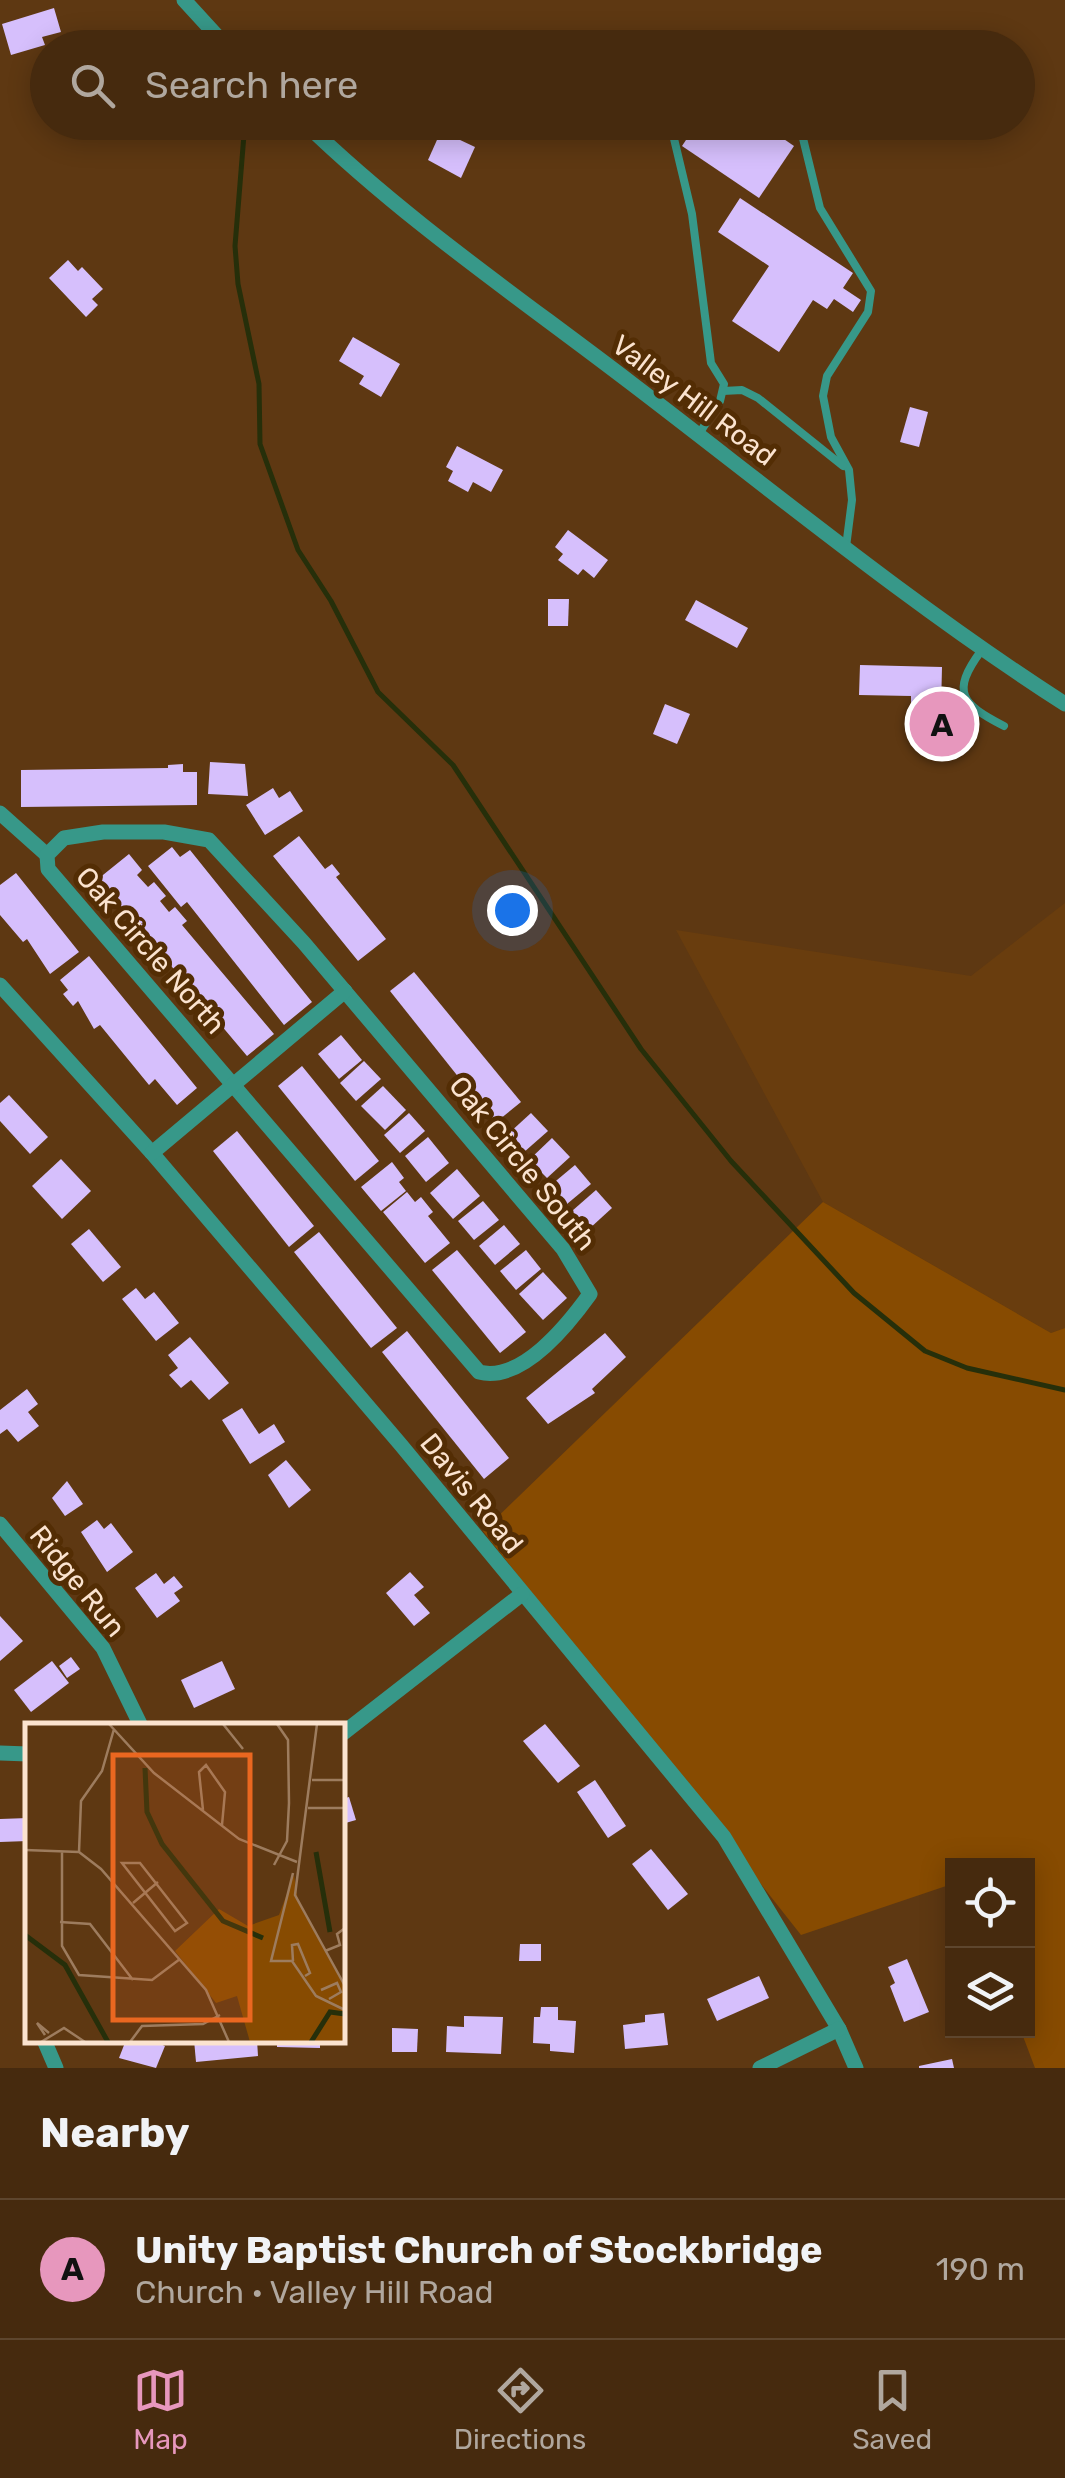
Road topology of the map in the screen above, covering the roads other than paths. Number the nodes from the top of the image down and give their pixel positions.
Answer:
1 (184, 0) edge
2 (212, 30) edge
3 (324, 140) edge
4 (674, 140) edge
5 (803, 140) edge
6 (724, 391) junction
7 (698, 434) junction
8 (849, 470) junction
9 (846, 547) junction
10 (981, 651) junction
11 (1065, 704) edge
12 (1004, 726) dead end
13 (0, 813) edge
14 (47, 855) junction
15 (0, 985) edge
16 (346, 991) junction
17 (234, 1084) junction
18 (152, 1152) junction
19 (0, 1524) edge
20 (522, 1594) junction
21 (139, 1723) edge
22 (345, 1732) edge
23 (0, 1753) edge
24 (25, 1754) edge
25 (839, 2029) junction
26 (45, 2043) edge
27 (56, 2068) edge
28 (760, 2068) edge
29 (856, 2068) edge

1 - 2 street
3 - 7 street, Valley Hill Road
4 - 6 lane
5 - 8 lane
6 - 7 lane
6 - 8 lane
7 - 9 street, Valley Hill Road
8 - 9 lane
9 - 10 street, Valley Hill Road
10 - 11 street, Valley Hill Road
10 - 12 lane
13 - 14 street
14 - 16 street, Oak Circle North
14 - 17 street, Oak Circle North
15 - 18 street, Davis Road
16 - 17 street
16 - 17 street, Oak Circle South
17 - 18 street
18 - 20 street, Davis Road
19 - 21 street, Ridge Run
20 - 22 street
20 - 25 street, Davis Road
23 - 24 street
25 - 28 street
25 - 29 street, Davis Road
26 - 27 street

